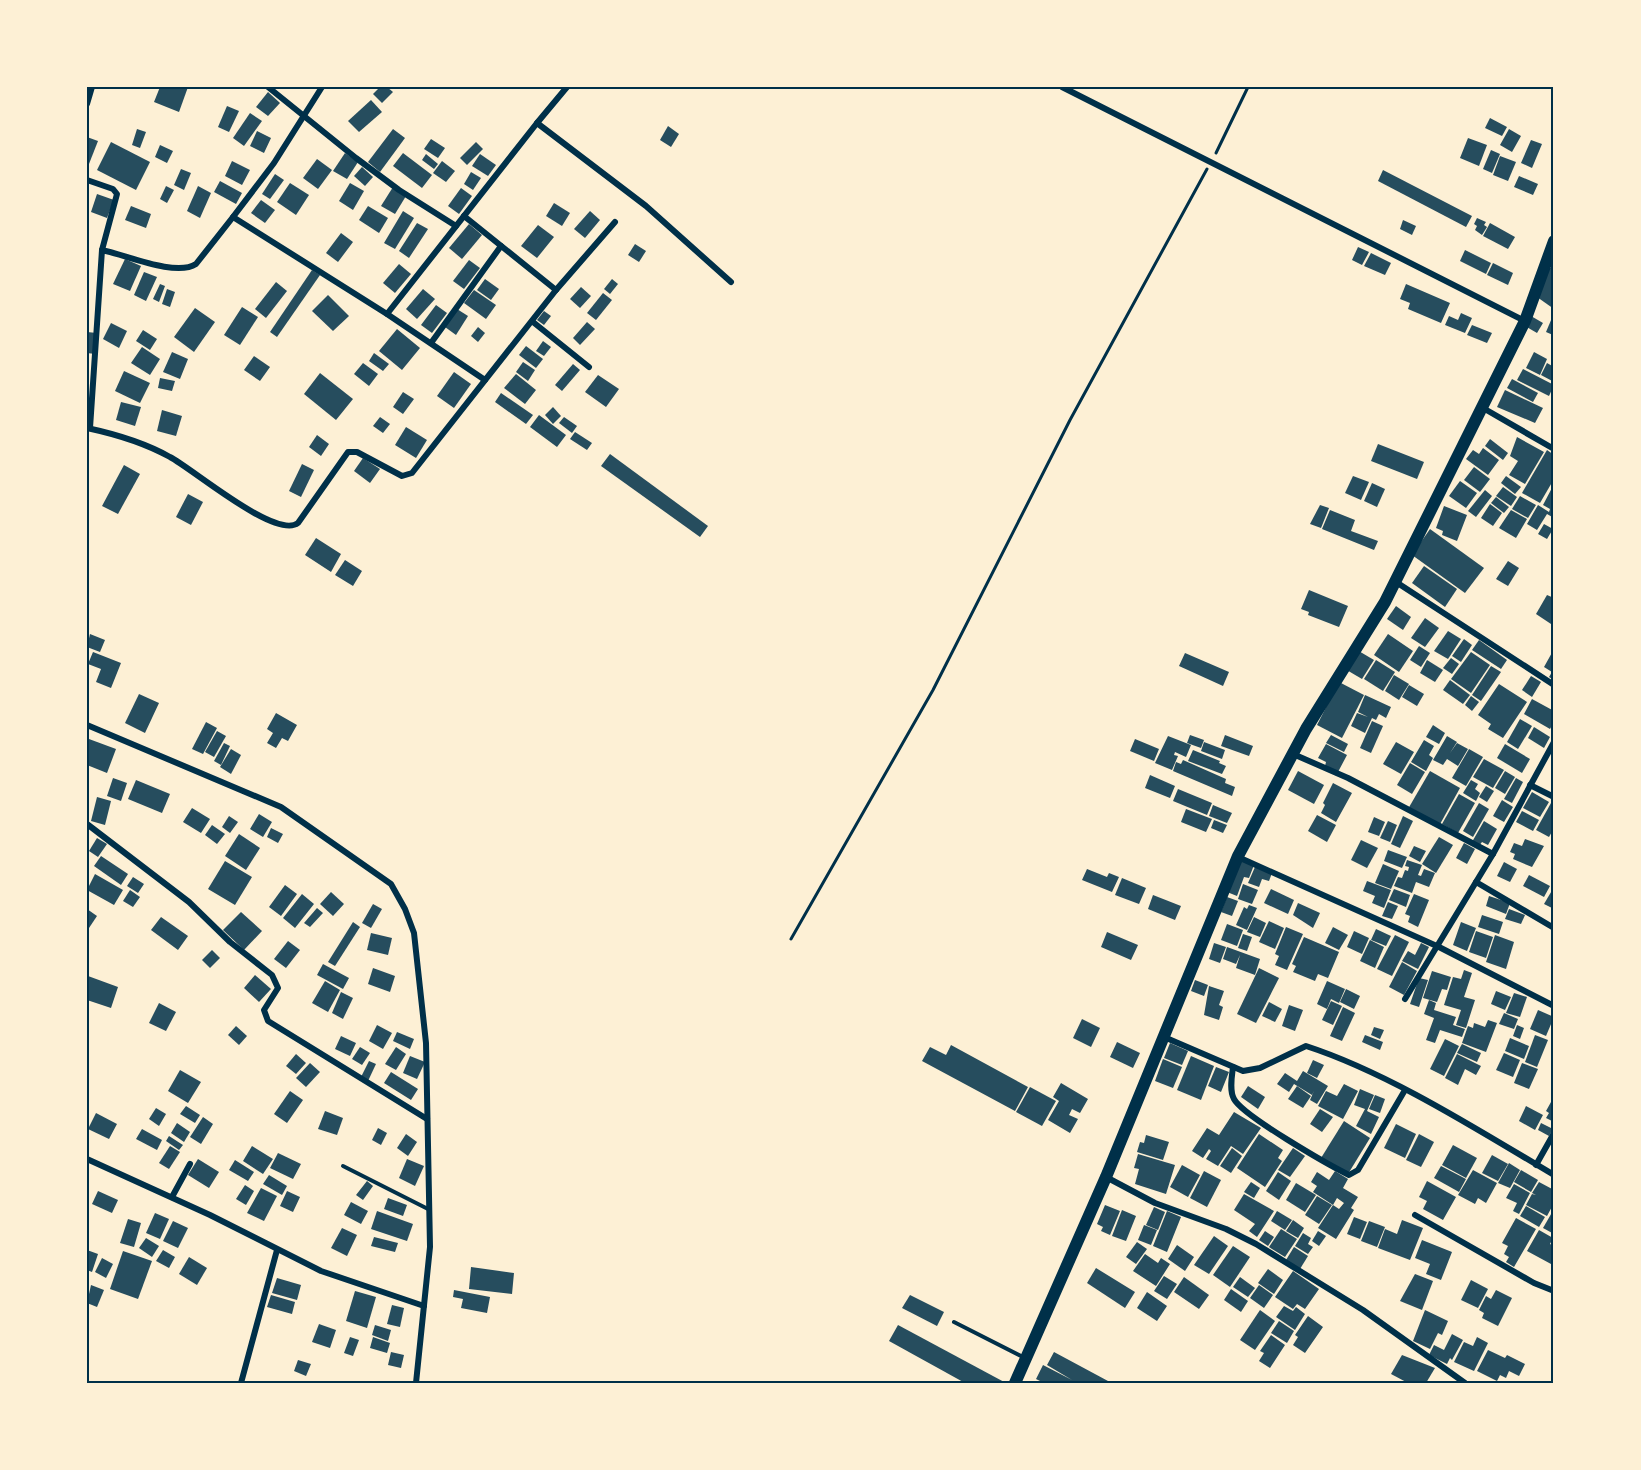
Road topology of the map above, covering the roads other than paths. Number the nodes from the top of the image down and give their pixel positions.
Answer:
1 (93, 87) edge
2 (268, 87) edge
3 (322, 87) edge
4 (567, 87) edge
5 (1062, 87) edge
6 (87, 104) edge
7 (304, 114) junction
8 (537, 123) junction
9 (87, 180) edge
10 (464, 216) junction
11 (233, 217) junction
12 (615, 222) dead end
13 (456, 225) junction
14 (1554, 241) edge
15 (501, 246) junction
16 (102, 250) junction
17 (731, 282) dead end
18 (556, 291) junction
19 (387, 314) junction
20 (1525, 321) junction
21 (533, 322) junction
22 (431, 343) junction
23 (589, 367) dead end
24 (485, 380) junction
25 (1483, 408) junction
26 (88, 428) edge
27 (1554, 449) edge
28 (1396, 582) junction
29 (1554, 685) edge
30 (87, 725) edge
31 (1554, 742) edge
32 (1293, 754) junction
33 (1530, 785) junction
34 (1554, 797) edge
35 (87, 824) edge
36 (1493, 854) junction
37 (1238, 856) junction
38 (1476, 882) junction
39 (1554, 928) edge
40 (1439, 947) junction
41 (1405, 999) dead end
42 (1554, 1006) edge
43 (1162, 1036) junction
44 (1233, 1067) junction
45 (1405, 1090) junction
46 (428, 1119) junction
47 (1554, 1133) edge
48 (87, 1159) edge
49 (190, 1164) dead end
50 (1536, 1164) junction
51 (343, 1166) dead end
52 (1554, 1175) edge
53 (1106, 1177) junction
54 (172, 1197) junction
55 (429, 1209) junction
56 (1415, 1215) dead end
57 (277, 1250) junction
58 (1554, 1291) edge
59 (424, 1306) junction
60 (954, 1322) dead end
61 (1026, 1358) junction
62 (241, 1383) edge
63 (416, 1383) edge
64 (1015, 1383) edge
65 (1465, 1383) edge

1 - 6 street
2 - 7 street
3 - 7 street
4 - 8 street
5 - 20 street
7 - 11 street
7 - 13 street
8 - 10 street
8 - 17 street
9 - 16 street
10 - 13 street
10 - 15 street
11 - 16 street
11 - 19 street
12 - 18 street
13 - 19 street
14 - 20 main road
15 - 18 street
15 - 22 street
16 - 26 street
18 - 21 street
19 - 22 street
20 - 25 main road
21 - 23 street
21 - 24 street
22 - 24 street
24 - 26 street
25 - 27 street
25 - 28 main road
28 - 29 street
28 - 32 main road
30 - 46 street
31 - 33 street
32 - 36 street
32 - 37 main road
33 - 34 street
33 - 36 street
35 - 46 street
36 - 38 street
37 - 40 street
37 - 43 main road
38 - 39 street
38 - 40 street
40 - 41 street
40 - 42 street
43 - 44 street
43 - 53 main road
44 - 45 street
44 - 45 street
45 - 50 street
46 - 55 street
47 - 50 street
48 - 54 street
49 - 54 street
50 - 52 street
51 - 55 lane
53 - 61 main road
53 - 65 street
54 - 57 street
55 - 59 street
56 - 58 street
57 - 59 street
57 - 62 street
59 - 63 street
60 - 61 lane
61 - 64 main road

